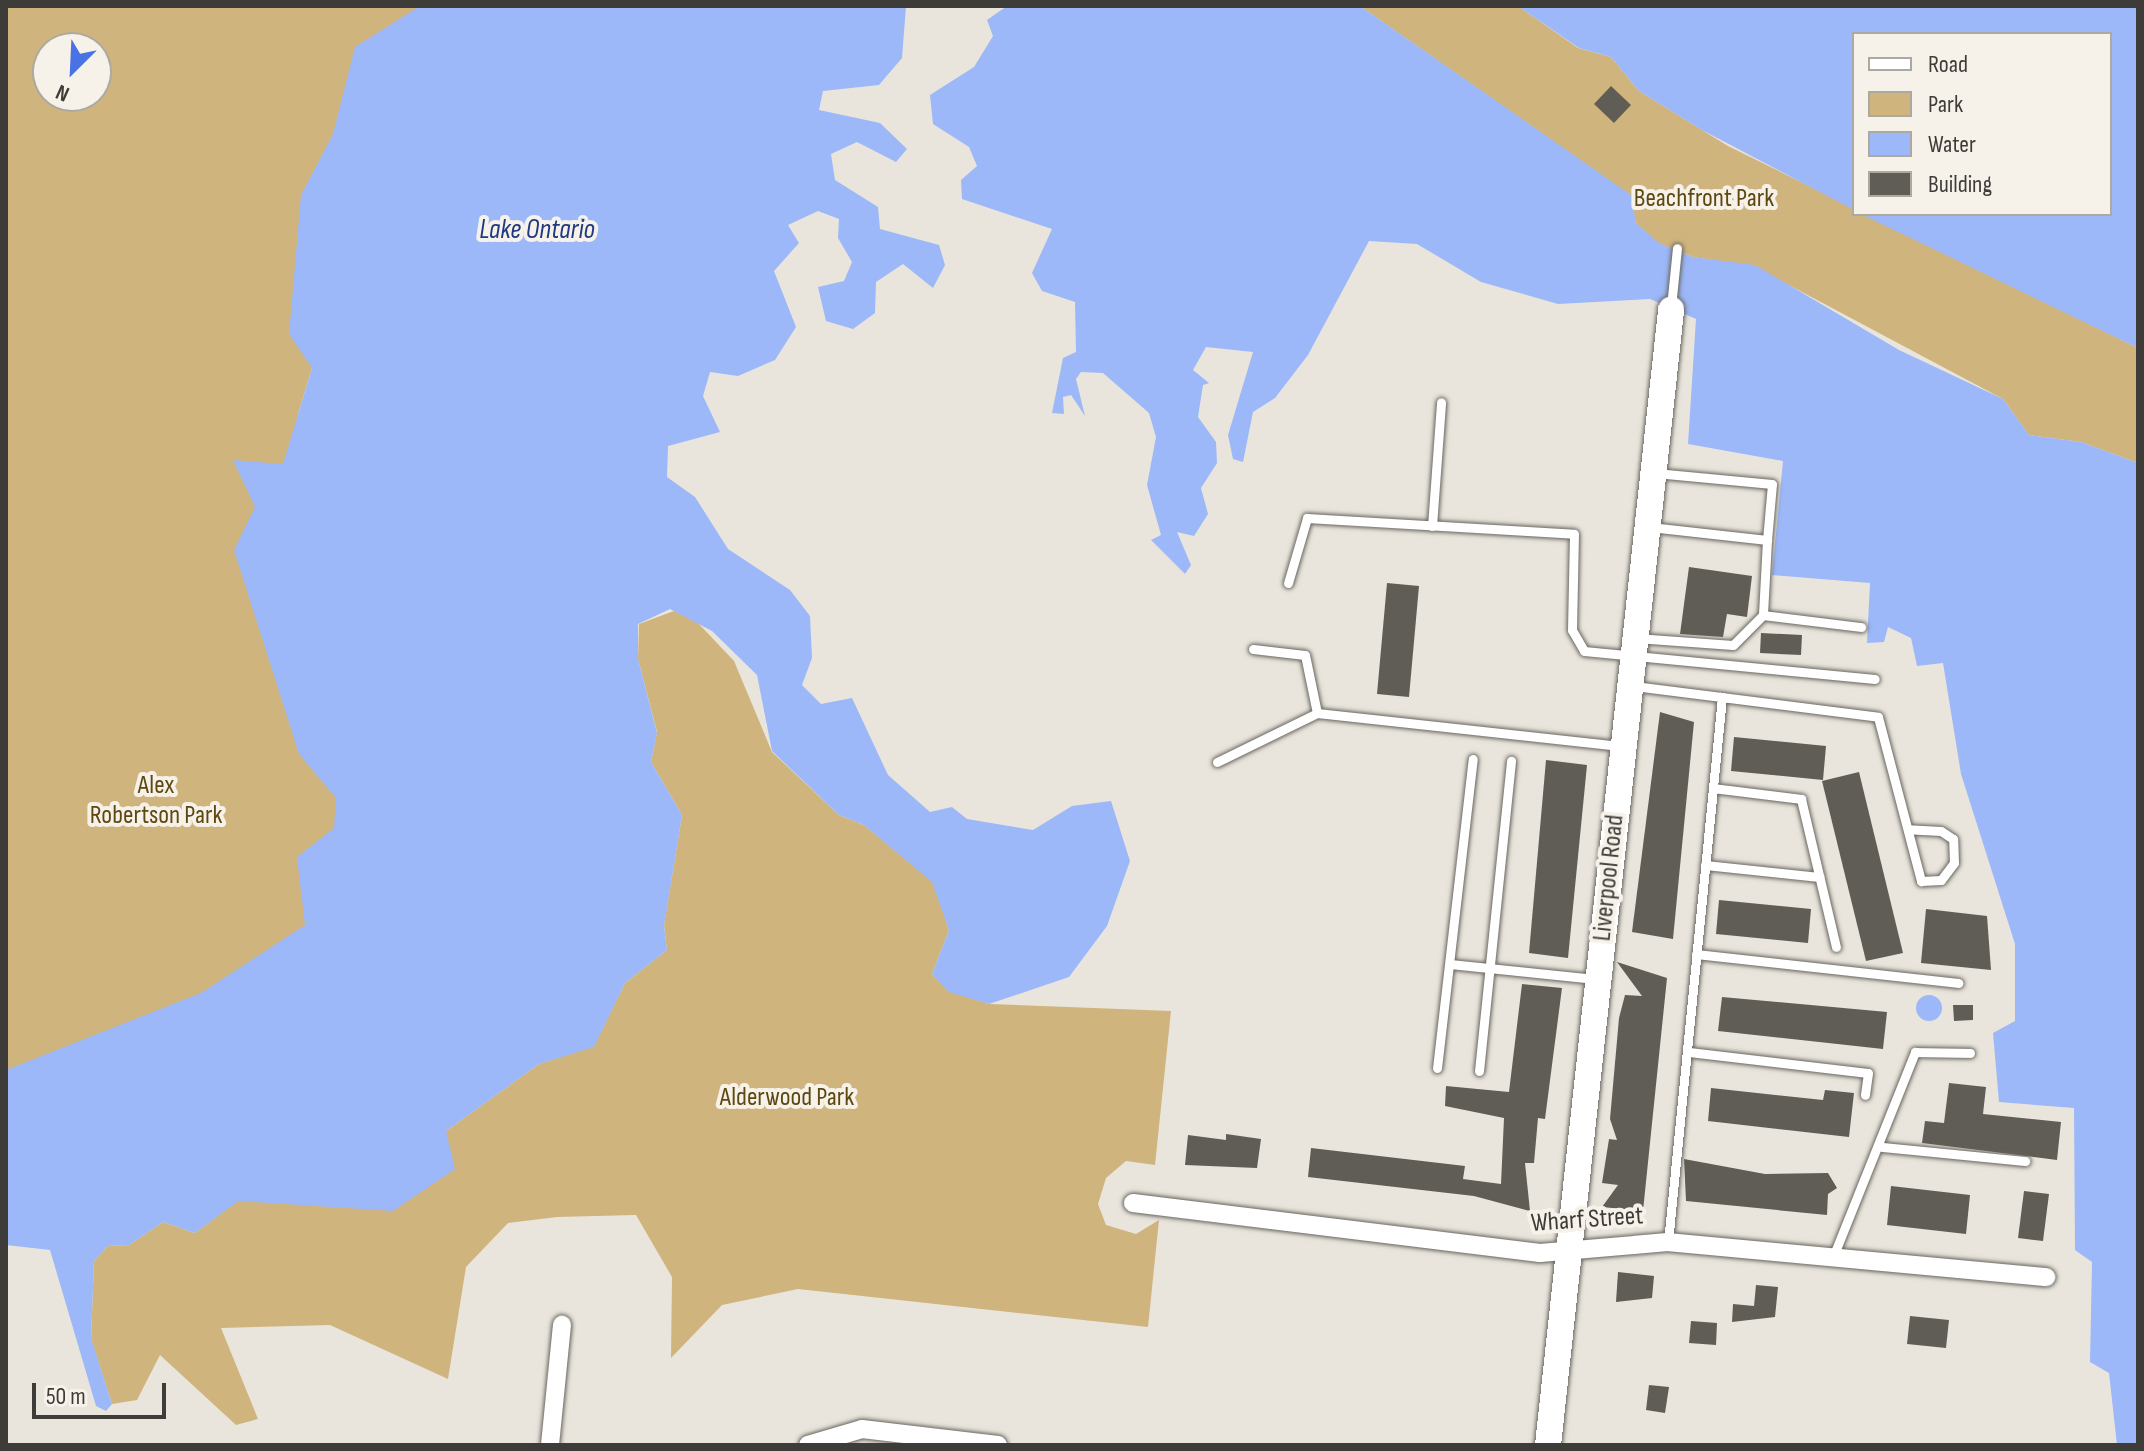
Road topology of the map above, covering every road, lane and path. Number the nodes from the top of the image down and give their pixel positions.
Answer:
1 (1677, 248) dead end
2 (1671, 310) joint
3 (1441, 402) dead end
4 (1653, 472) junction
5 (1432, 526) junction
6 (1647, 527) junction
7 (1767, 540) junction
8 (1288, 583) dead end
9 (1763, 615) junction
10 (1861, 627) dead end
11 (1633, 648) junction
12 (1253, 649) dead end
13 (1875, 679) dead end
14 (1630, 685) junction
15 (1722, 697) junction
16 (1317, 713) junction
17 (1623, 747) junction
18 (1473, 759) dead end
19 (1511, 761) dead end
20 (1217, 762) dead end
21 (1713, 788) junction
22 (1908, 829) junction
23 (1705, 865) junction
24 (1819, 877) junction
25 (1836, 947) dead end
26 (1696, 954) junction
27 (1450, 964) junction
28 (1490, 969) junction
29 (1598, 979) junction
30 (1958, 983) dead end
31 (1689, 1052) junction
32 (1970, 1053) dead end
33 (1437, 1068) dead end
34 (1479, 1071) dead end
35 (1865, 1095) dead end
36 (1882, 1147) junction
37 (2025, 1161) dead end
38 (1133, 1203) dead end
39 (1668, 1242) junction
40 (1571, 1246) junction
41 (1833, 1257) junction
42 (2046, 1277) dead end
43 (562, 1325) dead end
44 (550, 1445) edge
45 (808, 1445) edge
46 (998, 1445) edge
47 (1548, 1445) edge

1 - 2 lane
2 - 4 street, Liverpool Road
3 - 5 lane
4 - 6 street, Liverpool Road
4 - 7 lane
5 - 8 lane
5 - 11 lane
6 - 7 lane
6 - 11 street, Liverpool Road
7 - 9 lane
9 - 10 lane
9 - 11 lane
11 - 13 lane
11 - 14 street, Liverpool Road
12 - 16 lane
14 - 15 lane
14 - 17 street, Liverpool Road
15 - 21 lane
15 - 22 lane
16 - 17 lane
16 - 20 lane
17 - 29 street, Liverpool Road
18 - 27 lane
19 - 28 lane
21 - 23 lane
21 - 24 lane
22 - 22 lane
23 - 24 lane
23 - 26 lane
24 - 25 lane
26 - 30 lane
26 - 31 lane
27 - 28 lane
27 - 33 lane
28 - 29 lane
28 - 34 lane
29 - 40 street, Liverpool Road
31 - 35 lane
31 - 39 lane
32 - 36 lane
36 - 37 lane
36 - 41 lane
38 - 40 street, Wharf Street
39 - 40 street, Wharf Street
39 - 41 street, Wharf Street
40 - 47 street, Liverpool Road
41 - 42 street, Wharf Street
43 - 44 street
45 - 46 street

